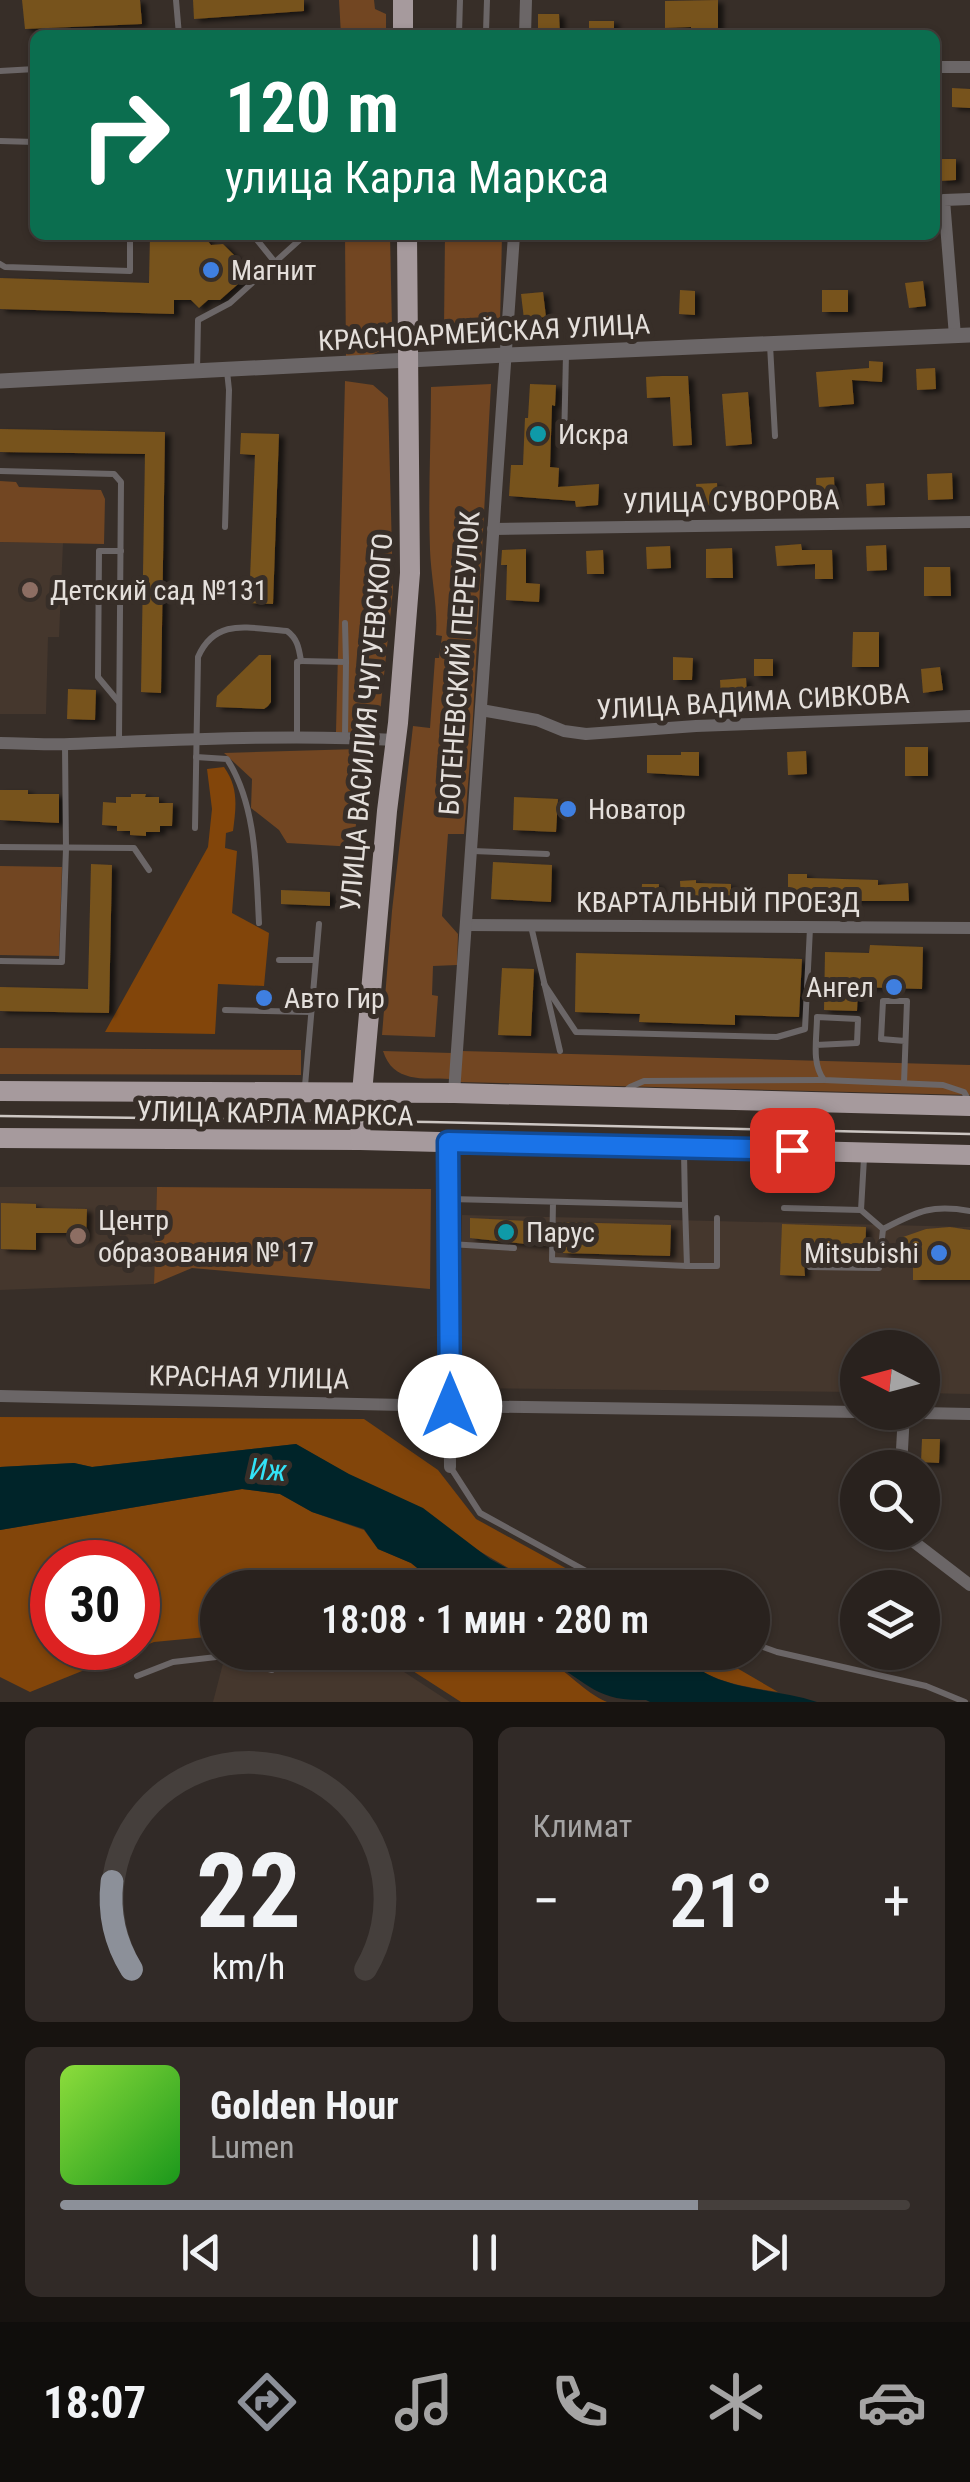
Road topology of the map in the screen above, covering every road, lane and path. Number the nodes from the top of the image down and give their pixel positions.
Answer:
1 (176, 0) edge
2 (403, 0) edge
3 (460, 0) edge
4 (488, 0) edge
5 (526, 0) edge
6 (179, 30) edge
7 (403, 30) edge
8 (459, 30) edge
9 (486, 30) edge
10 (525, 30) edge
11 (940, 66) edge
12 (970, 67) edge
13 (30, 69) edge
14 (0, 71) edge
15 (0, 141) edge
16 (30, 142) edge
17 (970, 199) edge
18 (130, 240) edge
19 (256, 240) edge
20 (299, 240) edge
21 (406, 240) edge
22 (514, 240) edge
23 (274, 261) junction
24 (0, 264) edge
25 (962, 335) edge
26 (770, 344) junction
27 (566, 352) junction
28 (506, 355) junction
29 (409, 361) junction
30 (227, 370) junction
31 (197, 372) junction
32 (0, 381) edge
33 (776, 436) dead end
34 (564, 446) dead end
35 (0, 472) edge
36 (970, 522) edge
37 (225, 527) dead end
38 (494, 529) junction
39 (121, 551) junction
40 (345, 623) dead end
41 (302, 662) junction
42 (346, 662) junction
43 (119, 702) junction
44 (481, 710) junction
45 (970, 716) edge
46 (297, 738) junction
47 (345, 738) junction
48 (196, 740) junction
49 (396, 740) junction
50 (119, 741) junction
51 (0, 743) edge
52 (66, 745) junction
53 (196, 757) junction
54 (195, 828) dead end
55 (0, 847) edge
56 (66, 848) junction
57 (472, 852) junction
58 (546, 854) dead end
59 (150, 870) dead end
60 (258, 924) dead end
61 (318, 924) dead end
62 (466, 925) junction
63 (531, 926) junction
64 (810, 927) junction
65 (970, 928) edge
66 (280, 960) dead end
67 (316, 960) junction
68 (0, 961) edge
69 (544, 984) junction
70 (225, 1010) dead end
71 (311, 1012) junction
72 (905, 1041) junction
73 (816, 1044) junction
74 (560, 1051) dead end
75 (824, 1080) junction
76 (904, 1083) junction
77 (0, 1092) edge
78 (304, 1092) junction
79 (362, 1093) junction
80 (454, 1094) junction
81 (618, 1097) junction
82 (970, 1104) edge
83 (0, 1138) edge
84 (360, 1140) junction
85 (448, 1142) junction
86 (684, 1148) junction
87 (865, 1152) junction
88 (970, 1154) edge
89 (448, 1199) junction
90 (553, 1202) junction
91 (685, 1206) junction
92 (784, 1208) dead end
93 (861, 1210) junction
94 (970, 1211) edge
95 (717, 1218) dead end
96 (882, 1229) junction
97 (449, 1244) junction
98 (514, 1248) dead end
99 (687, 1266) junction
100 (810, 1266) dead end
101 (0, 1396) edge
102 (450, 1406) junction
103 (840, 1412) edge
104 (940, 1414) edge
105 (970, 1414) edge
106 (450, 1467) joint
107 (924, 1550) edge
108 (584, 1570) edge
109 (970, 1585) edge
110 (770, 1650) edge
111 (200, 1659) edge
112 (137, 1676) dead end
113 (965, 1702) edge

1 - 6 lane
2 - 7 main road
3 - 8 lane
4 - 9 lane
5 - 10 street
11 - 12 street
13 - 14 lane
15 - 16 lane
17 - 25 street
18 - 24 lane
19 - 23 lane
20 - 23 lane
21 - 29 main road, УЛИЦА ВАСИЛИЯ ЧУГУЕВСКОГО
22 - 28 street, БОТЕНЕВСКИЙ ПЕРЕУЛОК
23 - 31 lane
25 - 26 street, КРАСНОАРМЕЙСКАЯ УЛИЦА
26 - 27 street, КРАСНОАРМЕЙСКАЯ УЛИЦА
26 - 33 lane
27 - 28 street, КРАСНОАРМЕЙСКАЯ УЛИЦА
27 - 34 lane
28 - 29 street, КРАСНОАРМЕЙСКАЯ УЛИЦА
28 - 38 street, БОТЕНЕВСКИЙ ПЕРЕУЛОК
29 - 30 street, КРАСНОАРМЕЙСКАЯ УЛИЦА
29 - 49 main road, УЛИЦА ВАСИЛИЯ ЧУГУЕВСКОГО
30 - 31 street, КРАСНОАРМЕЙСКАЯ УЛИЦА
30 - 37 lane
31 - 32 street, КРАСНОАРМЕЙСКАЯ УЛИЦА
35 - 39 lane
36 - 38 street, УЛИЦА СУВОРОВА
38 - 44 street, БОТЕНЕВСКИЙ ПЕРЕУЛОК
39 - 43 lane
39 - 43 lane
40 - 42 lane
41 - 42 lane
41 - 46 lane
41 - 48 lane
42 - 47 lane
43 - 50 lane
44 - 45 street, УЛИЦА ВАДИМА СИВКОВА
44 - 57 street, БОТЕНЕВСКИЙ ПЕРЕУЛОК
46 - 47 street
46 - 48 street
47 - 49 street
48 - 50 street
48 - 53 lane
49 - 79 main road, УЛИЦА ВАСИЛИЯ ЧУГУЕВСКОГО
50 - 52 street
51 - 52 street
52 - 56 lane
53 - 54 lane
53 - 60 lane
55 - 56 lane
56 - 59 lane
56 - 68 lane
57 - 58 lane
57 - 62 street, БОТЕНЕВСКИЙ ПЕРЕУЛОК
61 - 67 lane
62 - 63 street, КВАРТАЛЬНЫЙ ПРОЕЗД
62 - 80 street, БОТЕНЕВСКИЙ ПЕРЕУЛОК
63 - 64 street, КВАРТАЛЬНЫЙ ПРОЕЗД
63 - 69 lane
64 - 65 street, КВАРТАЛЬНЫЙ ПРОЕЗД
64 - 69 lane
66 - 67 lane
67 - 71 lane
69 - 74 lane
70 - 71 lane
71 - 78 lane
72 - 72 lane
72 - 76 lane
73 - 73 lane
73 - 75 lane
75 - 76 lane
75 - 81 lane
76 - 82 lane
77 - 78 main road, УЛИЦА КАРЛА МАРКСА
78 - 79 main road, УЛИЦА КАРЛА МАРКСА
79 - 80 main road, УЛИЦА КАРЛА МАРКСА
79 - 84 main road, УЛИЦА ВАСИЛИЯ ЧУГУЕВСКОГО
80 - 81 main road, УЛИЦА КАРЛА МАРКСА
81 - 82 main road, УЛИЦА КАРЛА МАРКСА
83 - 84 main road, УЛИЦА КАРЛА МАРКСА
84 - 85 main road, УЛИЦА КАРЛА МАРКСА
85 - 86 main road, УЛИЦА КАРЛА МАРКСА
85 - 89 street
86 - 87 main road, УЛИЦА КАРЛА МАРКСА
86 - 91 lane
87 - 88 main road, УЛИЦА КАРЛА МАРКСА
87 - 93 lane
89 - 90 lane
89 - 97 street
90 - 91 lane
90 - 99 lane
91 - 99 lane
92 - 93 lane
93 - 96 lane
94 - 96 lane
95 - 99 lane
96 - 100 lane
97 - 98 lane
97 - 102 street
101 - 102 street, КРАСНАЯ УЛИЦА
102 - 103 street, КРАСНАЯ УЛИЦА
102 - 106 street
104 - 105 street
106 - 108 lane
107 - 109 street
110 - 113 lane
111 - 112 lane

